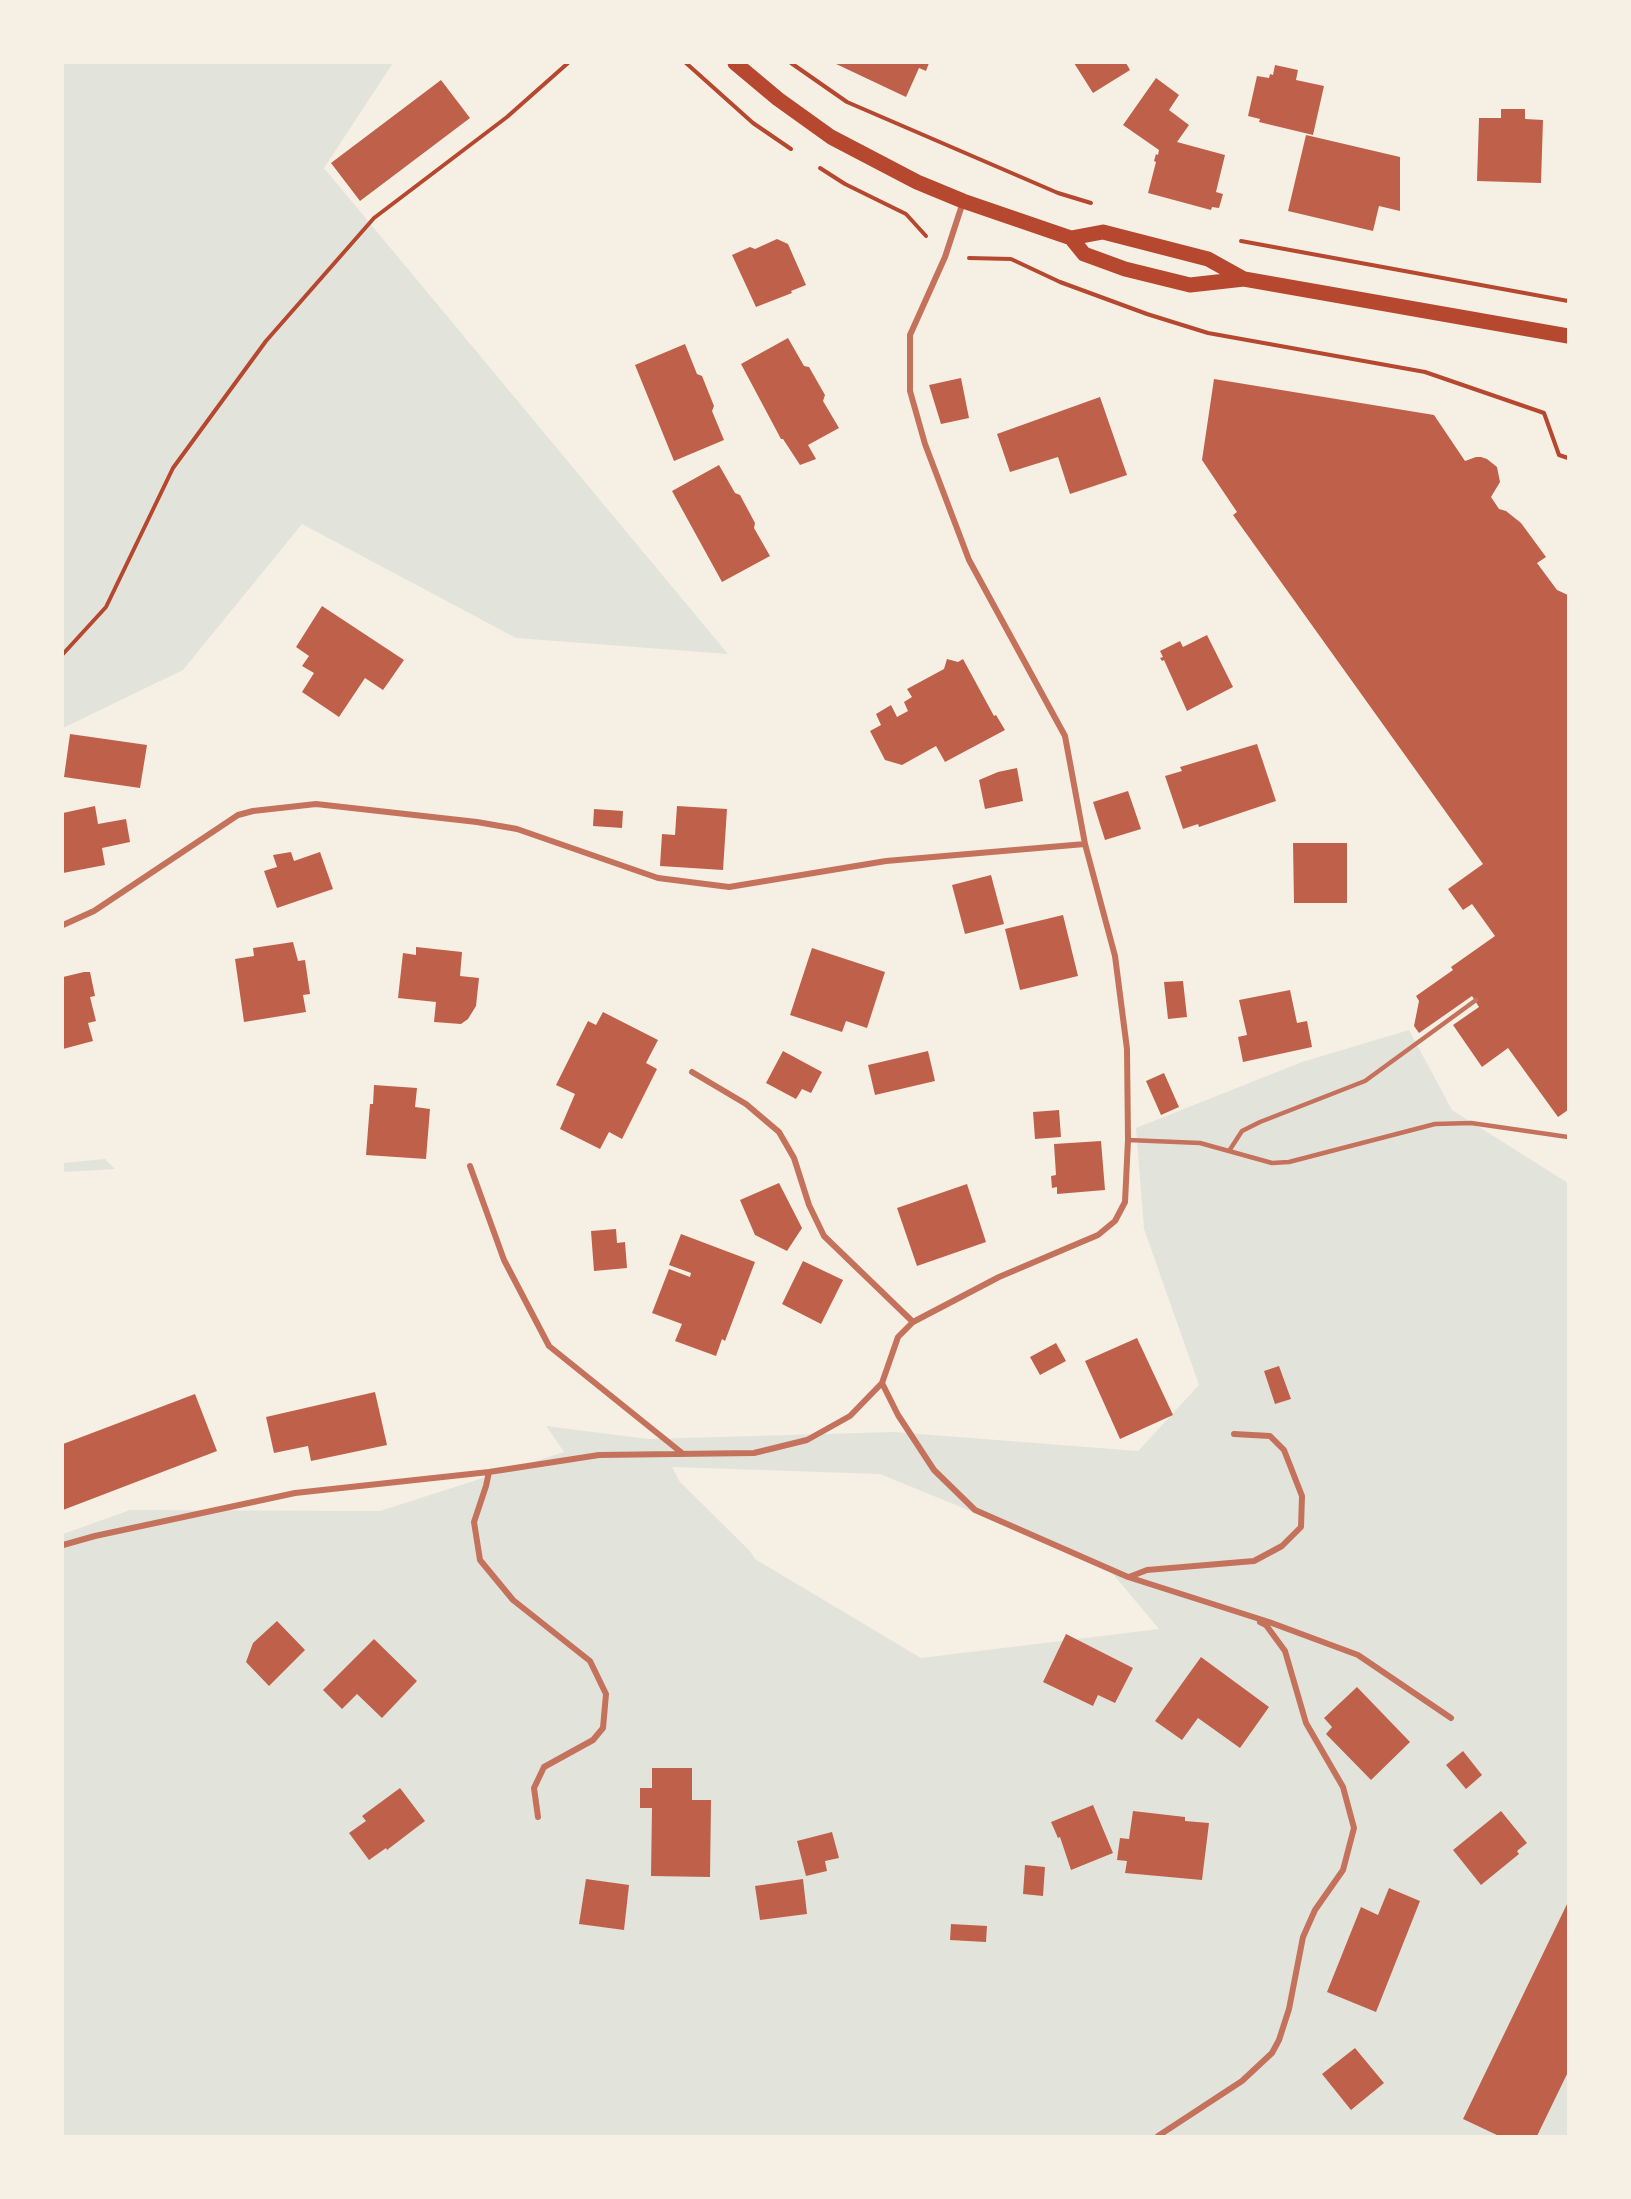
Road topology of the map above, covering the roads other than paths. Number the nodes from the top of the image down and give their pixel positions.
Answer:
1 (735, 63) edge
2 (963, 201) junction
3 (1071, 238) junction
4 (1244, 279) junction
5 (1568, 336) edge
6 (1085, 844) junction
7 (63, 925) edge
8 (1476, 1000) dead end
9 (692, 1072) dead end
10 (1568, 1137) edge
11 (1128, 1140) junction
12 (1229, 1151) junction
13 (470, 1166) dead end
14 (913, 1322) junction
15 (882, 1383) junction
16 (1234, 1434) dead end
17 (682, 1454) junction
18 (489, 1472) junction
19 (63, 1545) edge
20 (1128, 1577) junction
21 (1252, 1617) junction
22 (1451, 1718) dead end
23 (538, 1817) dead end
24 (1158, 2136) edge

1 - 2 main road
2 - 3 main road
2 - 6 street
3 - 4 main road
3 - 4 main road
4 - 5 main road
6 - 7 street
6 - 11 street
8 - 12 lane
9 - 14 street
10 - 12 lane
11 - 12 lane
11 - 14 street
13 - 17 street
14 - 15 street
15 - 17 street
15 - 20 street
16 - 20 street
17 - 18 street
18 - 19 street
18 - 23 street
20 - 21 street
21 - 22 street
21 - 24 street

